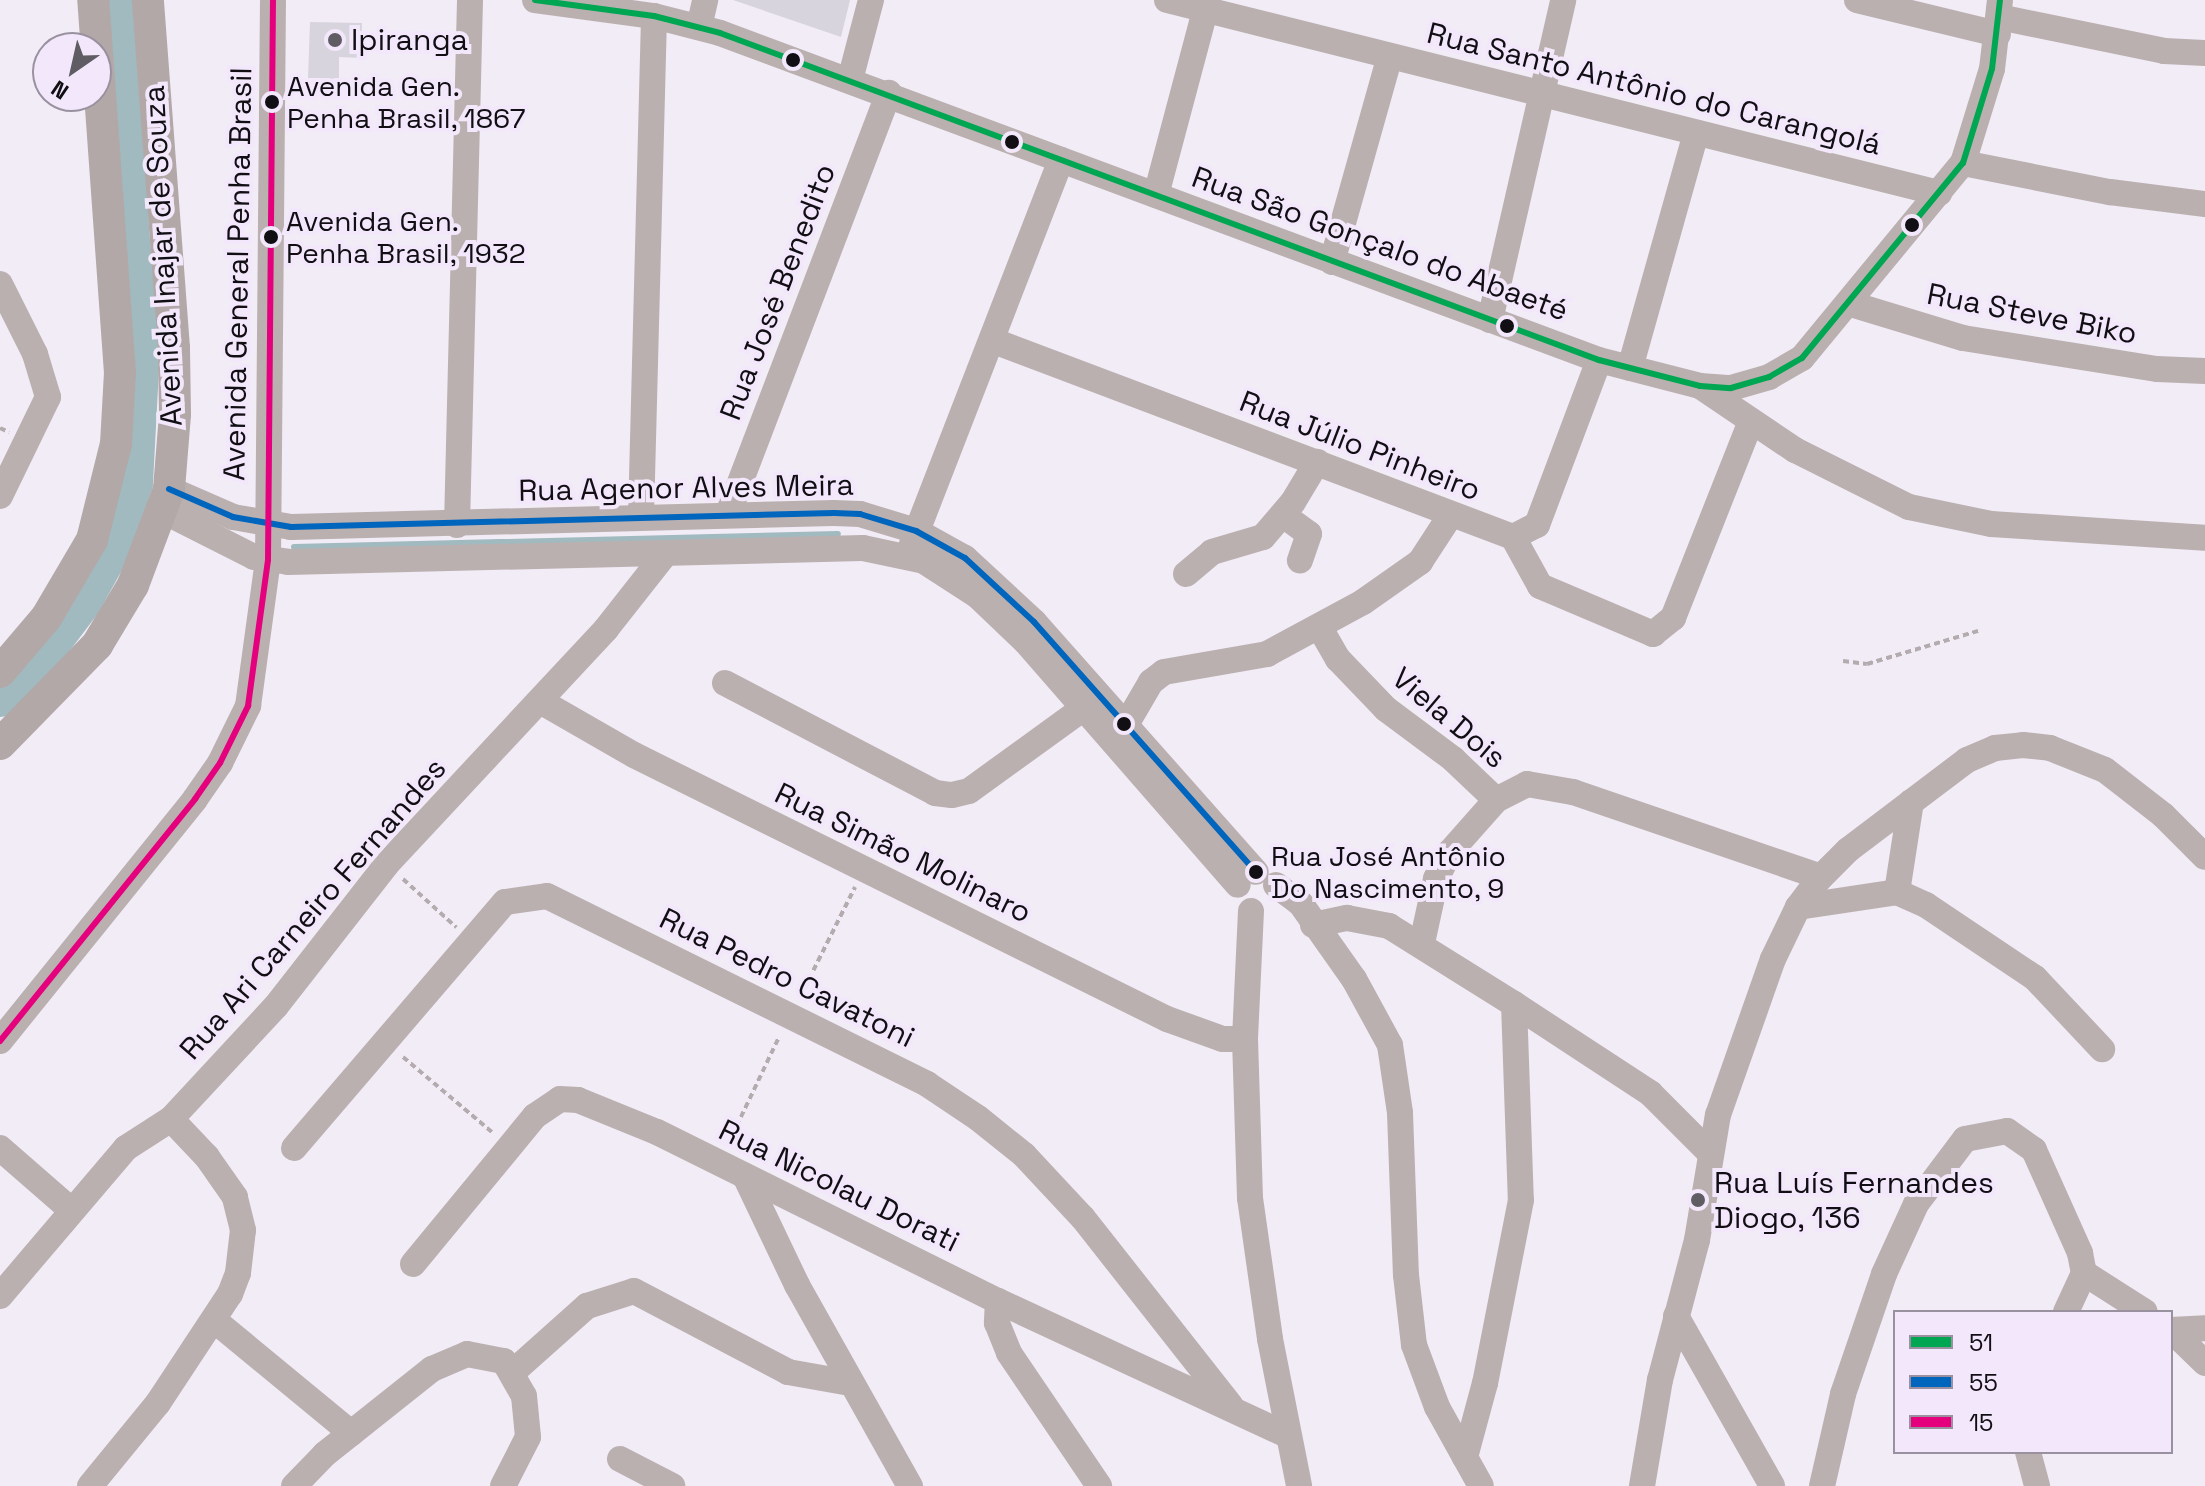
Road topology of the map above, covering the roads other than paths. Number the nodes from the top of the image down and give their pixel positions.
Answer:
1 (93, 0) edge
2 (148, 0) edge
3 (273, 0) edge
4 (470, 0) edge
5 (535, 0) edge
6 (705, 0) edge
7 (871, 0) edge
8 (1167, 0) edge
9 (1563, 0) edge
10 (1857, 0) edge
11 (1207, 5) edge
12 (654, 16) junction
13 (1999, 17) edge
14 (699, 27) junction
15 (2205, 53) edge
16 (1390, 56) junction
17 (850, 80) junction
18 (889, 93) junction
19 (1543, 94) junction
20 (1696, 133) junction
21 (1061, 160) junction
22 (1963, 163) junction
23 (1939, 193) junction
24 (1156, 195) junction
25 (2205, 204) edge
26 (1332, 262) junction
27 (0, 284) edge
28 (1851, 304) junction
29 (1490, 320) junction
30 (994, 341) junction
31 (1599, 360) junction
32 (1630, 368) junction
33 (2205, 371) edge
34 (1700, 386) junction
35 (1750, 424) junction
36 (1317, 462) junction
37 (0, 496) edge
38 (166, 500) junction
39 (728, 514) junction
40 (860, 514) junction
41 (1283, 515) junction
42 (1450, 516) junction
43 (641, 517) junction
44 (267, 524) junction
45 (457, 525) junction
46 (916, 531) junction
47 (1513, 537) junction
48 (2205, 538) edge
49 (863, 548) junction
50 (665, 554) junction
51 (908, 556) junction
52 (268, 560) junction
53 (1300, 560) dead end
54 (1186, 574) dead end
55 (1320, 628) junction
56 (0, 672) edge
57 (725, 683) dead end
58 (540, 701) junction
59 (1085, 707) junction
60 (1127, 723) junction
61 (0, 744) edge
62 (1496, 800) junction
63 (1911, 802) junction
64 (2205, 857) edge
65 (1821, 877) junction
66 (1259, 891) junction
67 (1897, 892) junction
68 (1798, 907) junction
69 (1309, 919) junction
70 (1422, 943) junction
71 (1514, 1004) junction
72 (1245, 1039) junction
73 (0, 1041) edge
74 (2102, 1049) dead end
75 (171, 1119) junction
76 (0, 1148) edge
77 (294, 1148) dead end
78 (1710, 1153) junction
79 (745, 1176) junction
80 (71, 1210) junction
81 (413, 1264) dead end
82 (2084, 1273) junction
83 (0, 1296) edge
84 (998, 1301) junction
85 (2067, 1310) edge
86 (2142, 1310) edge
87 (1676, 1316) junction
88 (214, 1320) junction
89 (2205, 1328) edge
90 (2173, 1331) edge
91 (2173, 1333) edge
92 (2205, 1363) edge
93 (514, 1371) junction
94 (850, 1383) junction
95 (1231, 1406) junction
96 (351, 1433) junction
97 (1287, 1435) junction
98 (2029, 1454) edge
99 (1465, 1457) junction
100 (620, 1459) dead end
101 (90, 1486) edge
102 (294, 1486) edge
103 (503, 1486) edge
104 (672, 1486) edge
105 (910, 1486) edge
106 (1099, 1486) edge
107 (1299, 1486) edge
108 (1481, 1486) edge
109 (1642, 1486) edge
110 (1772, 1486) edge
111 (1822, 1486) edge
112 (2037, 1486) edge

1 - 56 main road, Avenida Inajar de Souza
2 - 38 main road, Avenida Inajar de Souza
3 - 44 street, Avenida General Penha Brasil
4 - 45 street
5 - 12 street, Rua São Gonçalo do Abaeté
6 - 14 street
7 - 17 street
8 - 11 street, Rua Santo Antônio do Carangolá
9 - 19 street
10 - 13 street
11 - 16 street, Rua Santo Antônio do Carangolá
11 - 24 street
12 - 14 street, Rua São Gonçalo do Abaeté
12 - 43 street
13 - 15 street
13 - 22 street, Rua São Gonçalo do Abaeté
14 - 17 street, Rua São Gonçalo do Abaeté
16 - 19 street, Rua Santo Antônio do Carangolá
16 - 26 street
17 - 18 street, Rua São Gonçalo do Abaeté
18 - 21 street, Rua São Gonçalo do Abaeté
18 - 39 street, Rua José Benedito
19 - 20 street, Rua Santo Antônio do Carangolá
19 - 29 street
20 - 23 street, Rua Santo Antônio do Carangolá
20 - 32 street
21 - 24 street, Rua São Gonçalo do Abaeté
21 - 30 street
22 - 23 street, Rua São Gonçalo do Abaeté
22 - 25 street
23 - 28 street, Rua São Gonçalo do Abaeté
24 - 26 street, Rua São Gonçalo do Abaeté
26 - 29 street, Rua São Gonçalo do Abaeté
27 - 37 street
28 - 33 street, Rua Steve Biko
28 - 34 street, Rua São Gonçalo do Abaeté
29 - 31 street, Rua São Gonçalo do Abaeté
30 - 36 street, Rua Júlio Pinheiro
30 - 46 street
31 - 32 street, Rua São Gonçalo do Abaeté
31 - 47 street
32 - 34 street, Rua São Gonçalo do Abaeté
34 - 35 street
35 - 47 street
35 - 48 street
36 - 41 street
36 - 42 street, Rua Júlio Pinheiro
38 - 44 street, Rua Agenor Alves Meira
38 - 52 street, Rua Agenor Alves Meira
38 - 61 main road, Avenida Inajar de Souza
39 - 40 street, Rua Agenor Alves Meira
39 - 43 street, Rua Agenor Alves Meira
40 - 46 street, Rua Agenor Alves Meira
40 - 49 street
41 - 53 street
41 - 54 street
42 - 47 street, Rua Júlio Pinheiro
42 - 55 street
43 - 45 street, Rua Agenor Alves Meira
44 - 45 street, Rua Agenor Alves Meira
44 - 52 street, Avenida General Penha Brasil
46 - 51 street
46 - 60 street, Rua Agenor Alves Meira
49 - 50 street, Rua Agenor Alves Meira
49 - 51 street, Rua Agenor Alves Meira
50 - 52 street, Rua Agenor Alves Meira
50 - 58 street, Rua Ari Carneiro Fernandes
51 - 59 street, Rua Agenor Alves Meira
52 - 73 street, Avenida General Penha Brasil
55 - 60 street
55 - 62 street, Viela Dois
57 - 59 street
58 - 72 street, Rua Simão Molinaro
58 - 75 street, Rua Ari Carneiro Fernandes
59 - 66 street, Rua Agenor Alves Meira
60 - 66 street, Rua Agenor Alves Meira
62 - 65 street
62 - 70 street, Viela Dois
63 - 64 street
63 - 65 street
63 - 67 street
65 - 68 street
66 - 69 street, Rua Agenor Alves Meira
66 - 72 street
67 - 68 street
67 - 74 street
68 - 78 street
69 - 70 street
69 - 99 street, Rua Agenor Alves Meira
70 - 71 street
71 - 78 street
71 - 99 street
72 - 97 street
75 - 80 street, Rua Ari Carneiro Fernandes
75 - 88 street
76 - 80 street
77 - 95 street, Rua Pedro Cavatoni
78 - 87 street
79 - 81 street, Rua Nicolau Dorati
79 - 84 street, Rua Nicolau Dorati
79 - 94 street
80 - 83 street, Rua Ari Carneiro Fernandes
82 - 85 street
82 - 86 street
82 - 111 street
84 - 95 street, Rua Nicolau Dorati
84 - 106 street
87 - 109 street
87 - 110 street
88 - 96 street
88 - 101 street
89 - 90 street
91 - 92 street
93 - 94 street
93 - 96 street
93 - 103 street
94 - 105 street
95 - 97 street, Rua Nicolau Dorati
96 - 102 street
97 - 107 street
98 - 112 street
99 - 108 street, Rua Agenor Alves Meira
100 - 104 street

